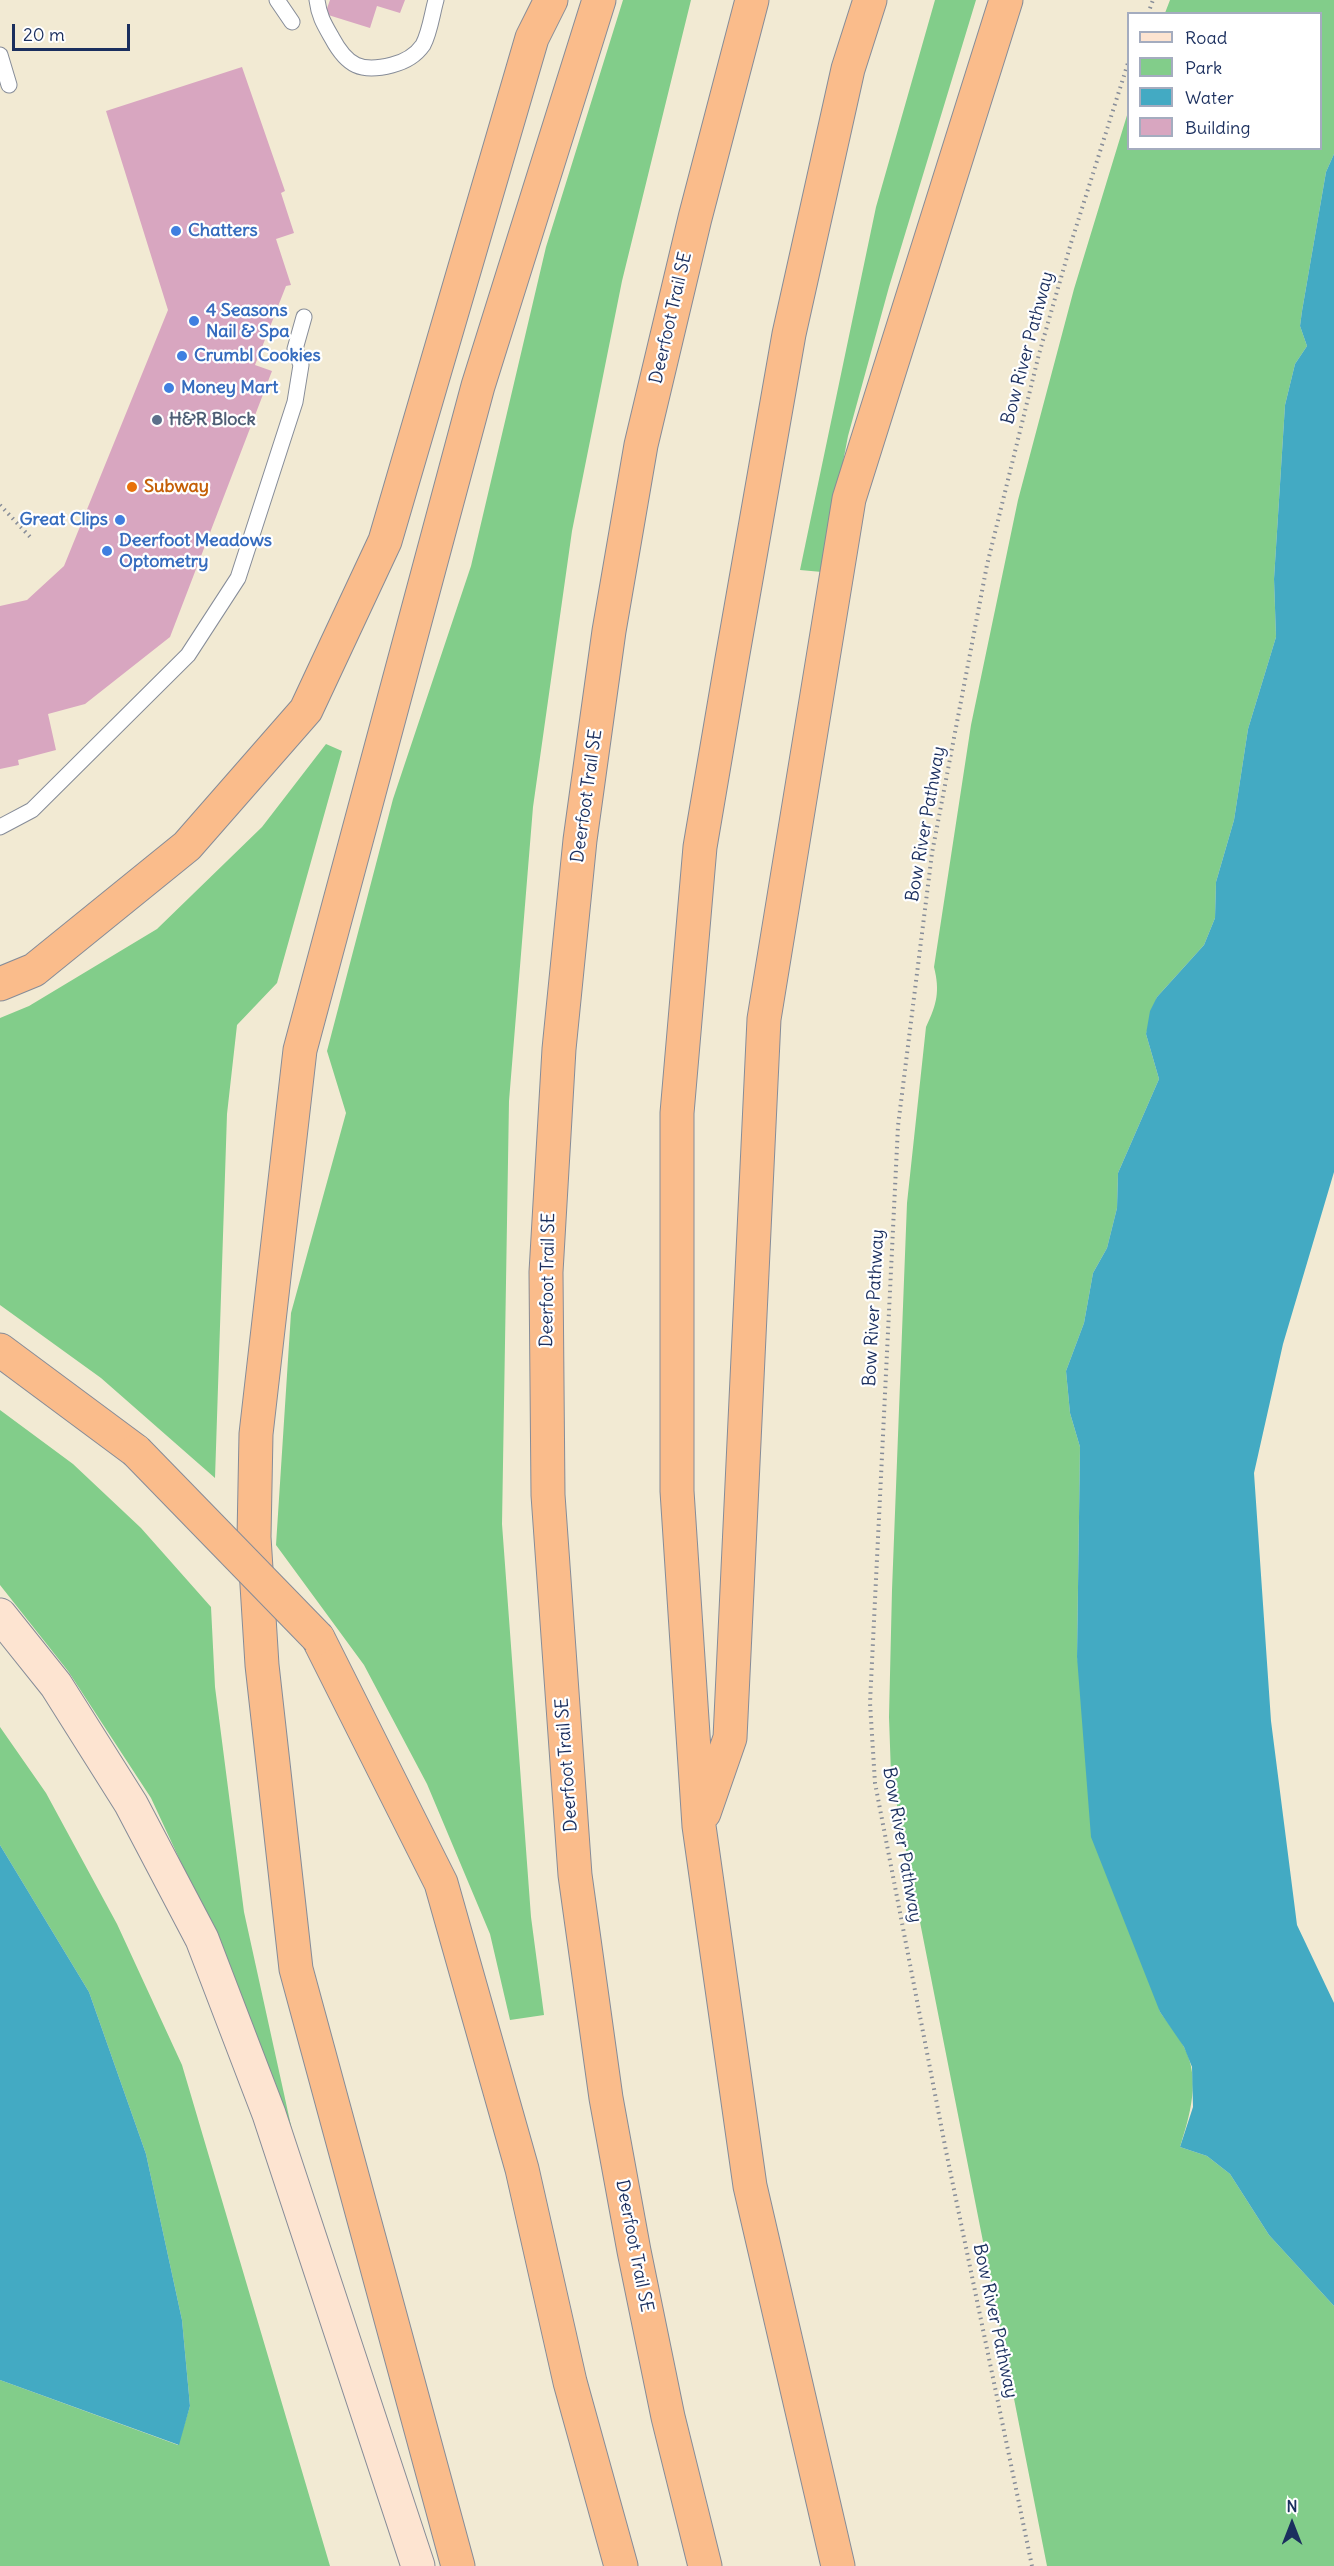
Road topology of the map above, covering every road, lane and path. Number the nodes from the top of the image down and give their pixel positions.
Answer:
1 (277, 0) edge
2 (317, 0) edge
3 (436, 0) edge
4 (551, 0) edge
5 (599, 0) edge
6 (752, 0) edge
7 (870, 0) edge
8 (1006, 0) edge
9 (292, 22) dead end
10 (0, 54) edge
11 (1127, 66) edge
12 (9, 85) dead end
13 (304, 317) dead end
14 (0, 505) edge
15 (32, 539) dead end
16 (0, 826) edge
17 (0, 984) edge
18 (0, 1350) edge
19 (0, 1615) edge
20 (699, 1826) junction
21 (418, 2566) edge
22 (458, 2566) edge
23 (621, 2566) edge
24 (705, 2566) edge
25 (838, 2566) edge
26 (1032, 2566) edge

1 - 9 lane
2 - 3 lane
4 - 17 highway
5 - 22 highway
6 - 24 highway, Deerfoot Trail SE
7 - 20 highway
8 - 20 highway
10 - 12 lane
11 - 26 path, Bow River Pathway
13 - 16 lane
14 - 15 path
18 - 23 highway, bridge
19 - 21 street
20 - 25 highway

